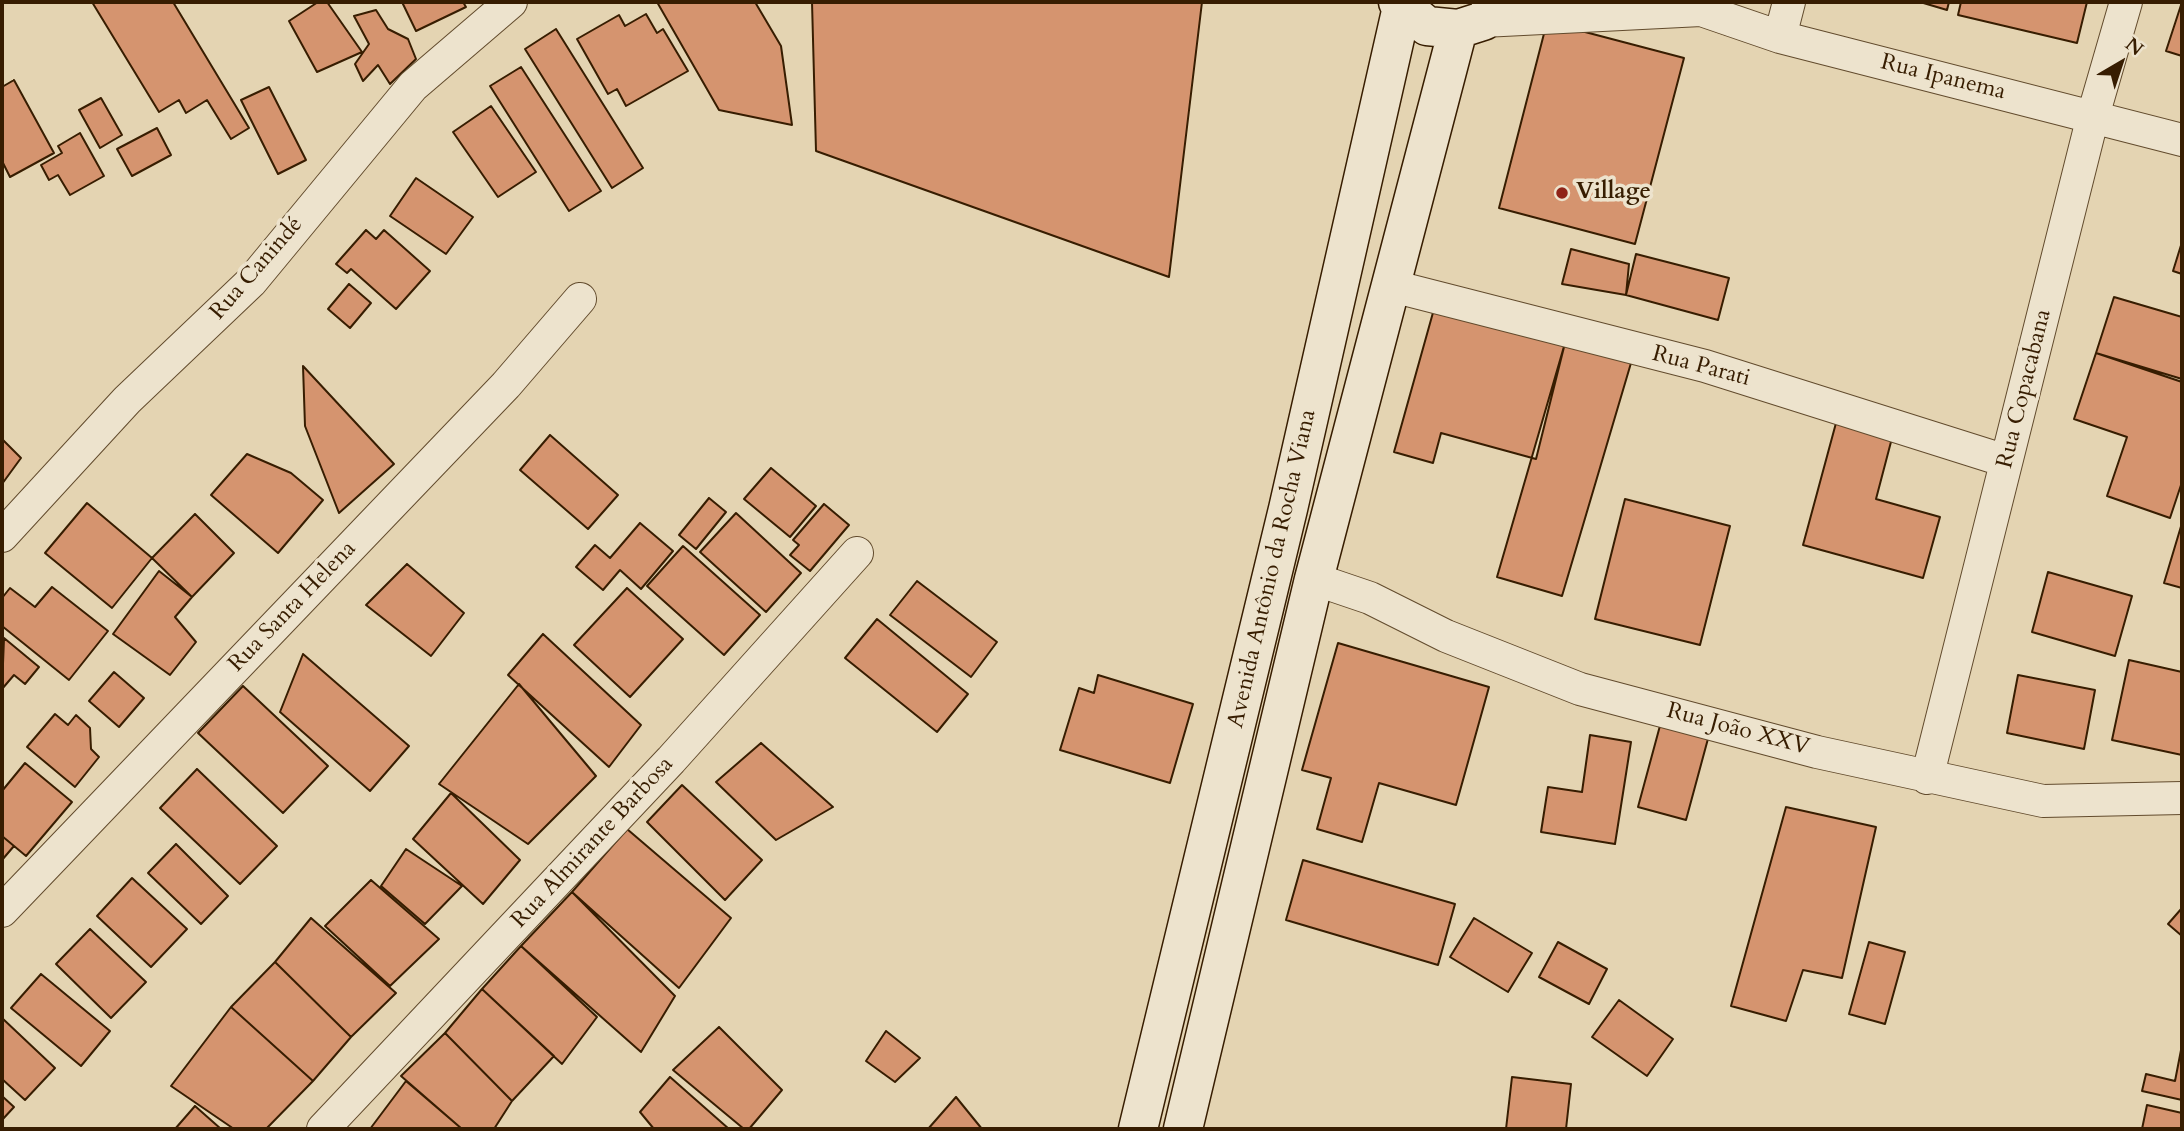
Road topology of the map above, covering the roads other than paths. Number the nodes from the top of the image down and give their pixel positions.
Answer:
1 (511, 2) edge
2 (1789, 2) edge
3 (2126, 2) edge
4 (1400, 5) edge
5 (1692, 6) edge
6 (1480, 17) edge
7 (1780, 37) junction
8 (2094, 116) junction
9 (2182, 140) edge
10 (1392, 286) junction
11 (579, 299) dead end
12 (2006, 461) junction
13 (2, 536) edge
14 (857, 553) dead end
15 (1314, 579) junction
16 (1927, 778) junction
17 (2182, 799) edge
18 (2, 911) edge
19 (323, 1129) edge
20 (1138, 1129) edge
21 (1183, 1129) edge

1 - 13 street, Rua Canindé
2 - 7 street
3 - 8 street, Rua Copacabana
4 - 6 main road
4 - 20 main road, Avenida Antônio da Rocha Viana
5 - 6 street, Rua Ipanema
5 - 7 street, Rua Ipanema
6 - 10 main road, Avenida Antônio da Rocha Viana
7 - 8 street, Rua Ipanema
8 - 9 street, Rua Ipanema
8 - 12 street, Rua Copacabana
10 - 12 street, Rua Parati
10 - 15 main road, Avenida Antônio da Rocha Viana
11 - 18 street, Rua Santa Helena
12 - 16 street, Rua Copacabana
14 - 19 street, Rua Almirante Barbosa
15 - 16 street, Rua João XXV
15 - 21 main road, Avenida Antônio da Rocha Viana
16 - 17 street, Rua João XXV

